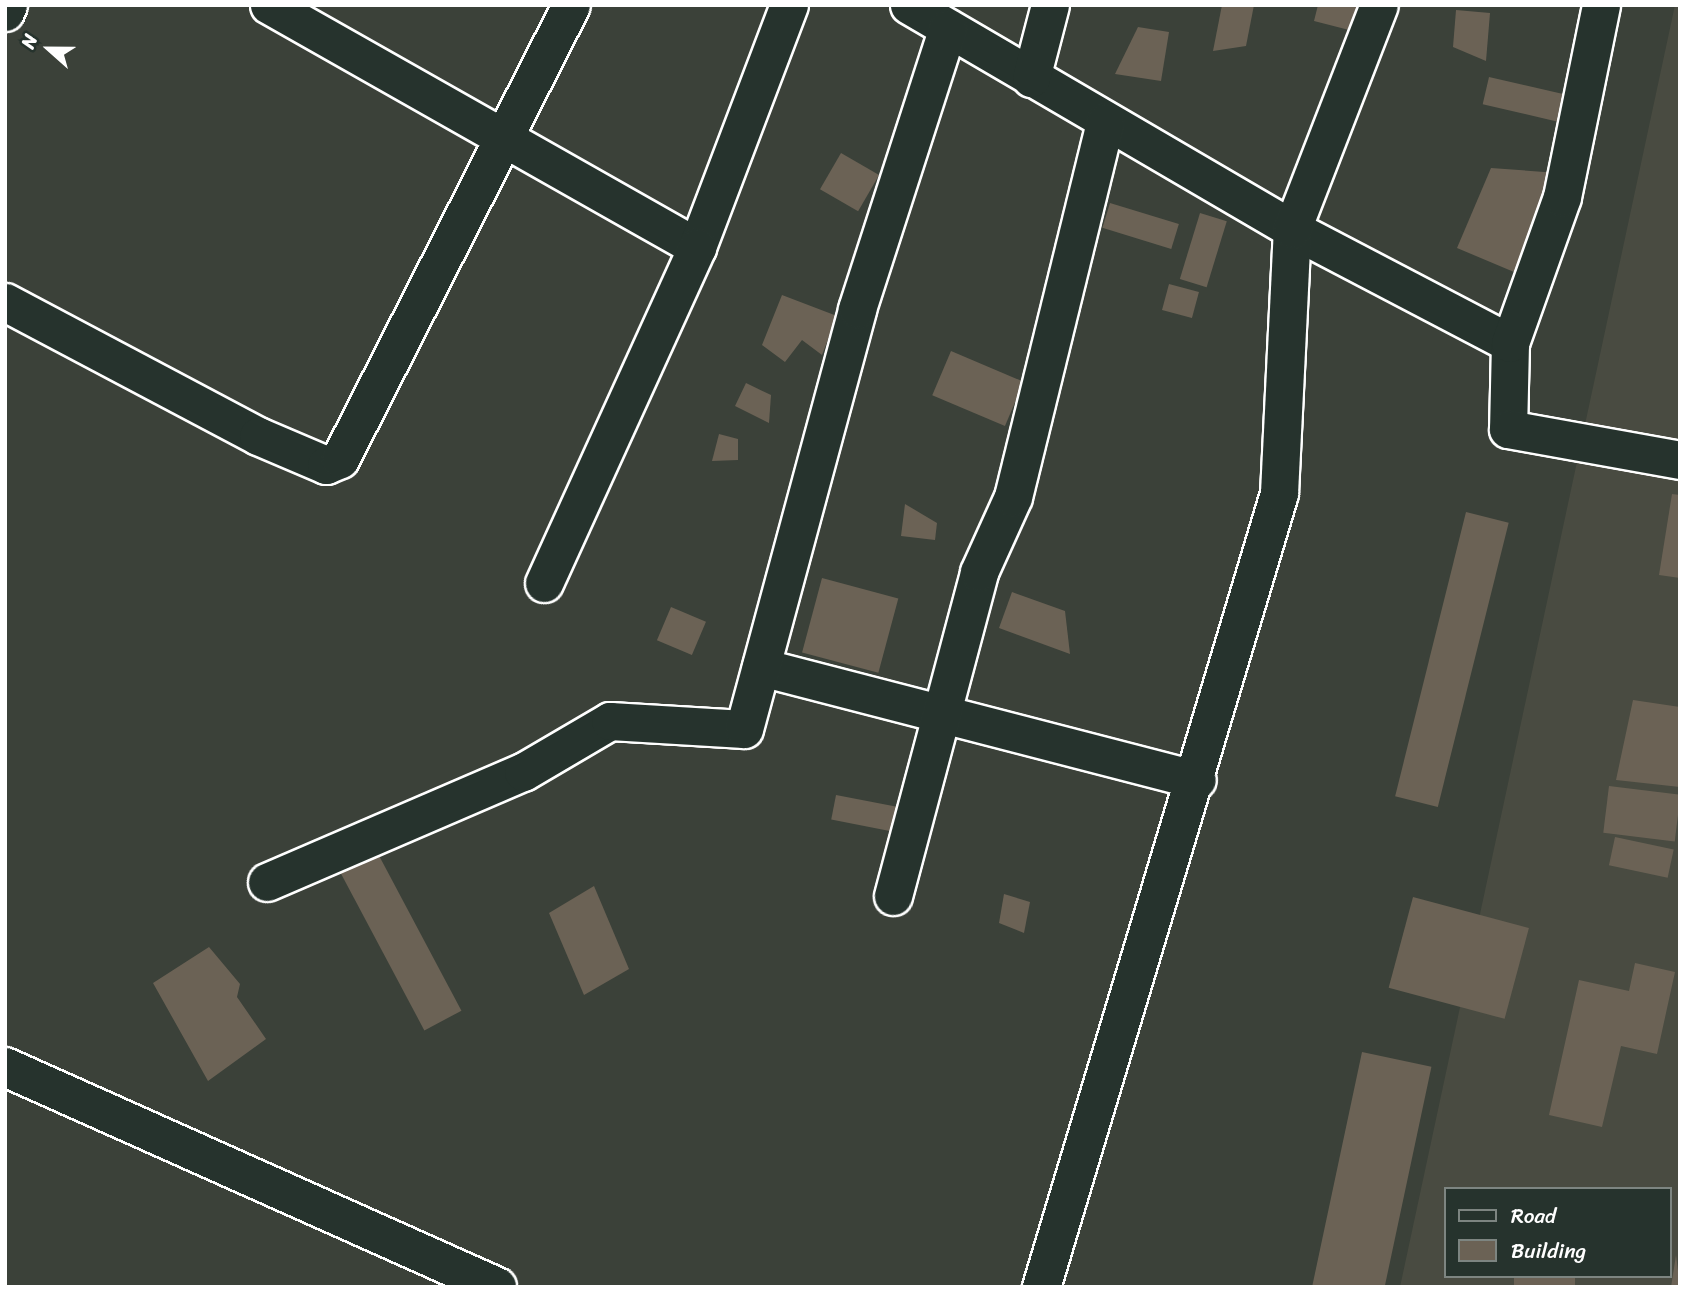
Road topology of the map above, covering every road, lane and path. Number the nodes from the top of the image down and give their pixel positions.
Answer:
1 (8, 5) edge
2 (570, 5) edge
3 (789, 5) edge
4 (909, 5) edge
5 (1050, 5) edge
6 (1379, 5) edge
7 (1601, 5) edge
8 (287, 10) edge
9 (5, 12) edge
10 (948, 28) junction
11 (1031, 78) junction
12 (1105, 122) junction
13 (502, 138) junction
14 (1292, 229) junction
15 (697, 247) junction
16 (5, 302) edge
17 (1510, 343) junction
18 (1680, 460) edge
19 (544, 583) dead end
20 (761, 667) junction
21 (939, 709) junction
22 (1197, 780) junction
23 (267, 882) dead end
24 (893, 896) dead end
25 (5, 1068) edge
26 (497, 1287) edge
27 (1041, 1287) edge

1 - 9 street
2 - 13 street
3 - 15 street
4 - 10 street
5 - 11 street
6 - 14 street
7 - 17 street
8 - 13 street
10 - 11 street
10 - 20 street
11 - 12 street
12 - 14 street
12 - 21 street
13 - 15 street
13 - 16 street
14 - 17 street
14 - 22 street
15 - 19 street
17 - 18 street
20 - 21 street
20 - 23 street
21 - 22 street
21 - 24 street
22 - 27 street
25 - 26 main road

